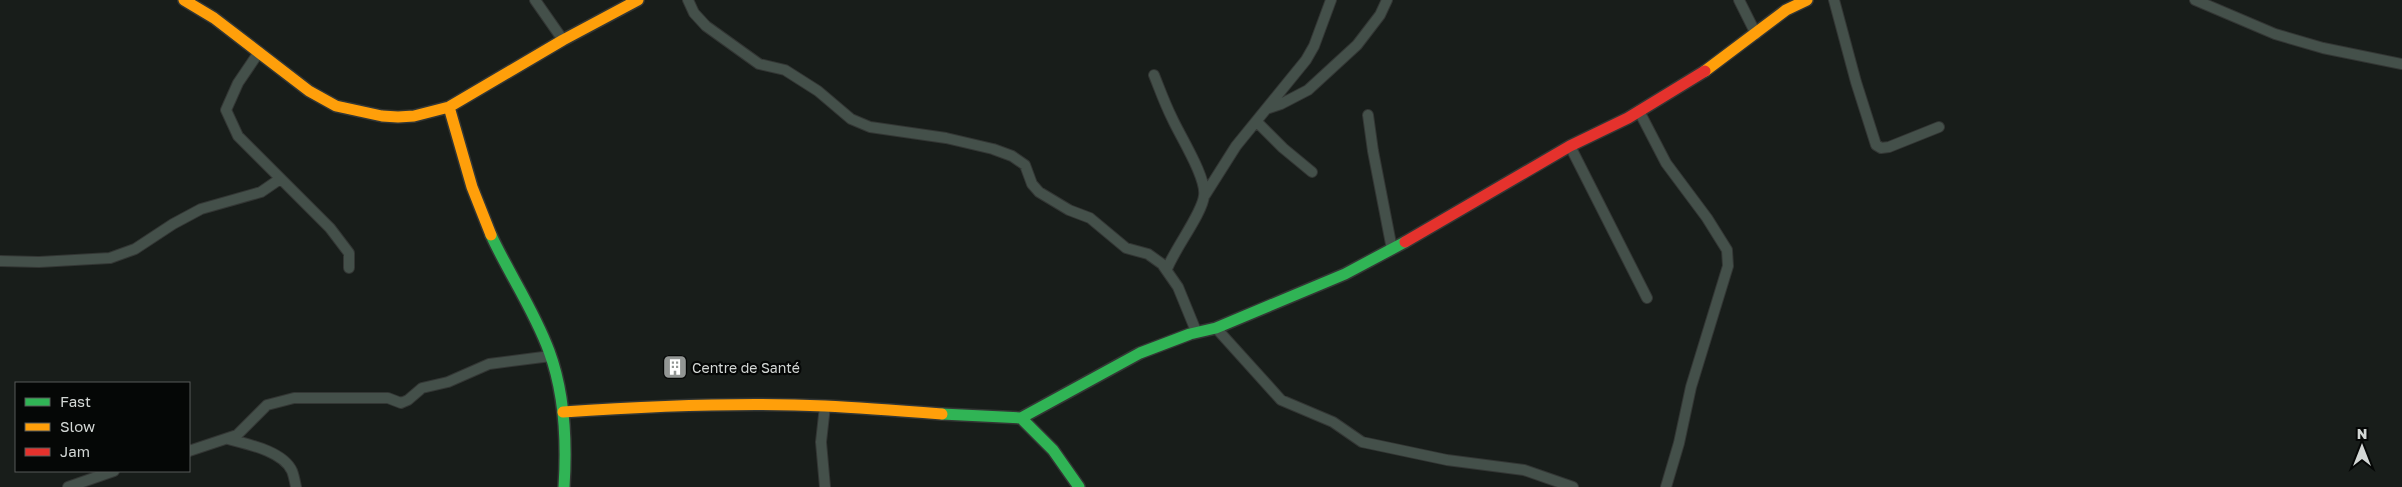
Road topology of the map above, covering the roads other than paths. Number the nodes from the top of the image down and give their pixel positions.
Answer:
1 (184, 0) edge
2 (535, 0) edge
3 (638, 0) edge
4 (688, 0) edge
5 (1331, 0) edge
6 (1387, 0) edge
7 (1739, 0) edge
8 (1807, 0) edge
9 (1834, 0) edge
10 (2195, 0) edge
11 (1756, 34) junction
12 (563, 40) junction
13 (259, 52) junction
14 (2402, 64) edge
15 (1154, 75) dead end
16 (448, 107) junction
17 (1269, 108) junction
18 (1639, 111) junction
19 (1368, 115) dead end
20 (1257, 122) junction
21 (1938, 127) dead end
22 (1570, 146) junction
23 (1312, 172) dead end
24 (280, 179) junction
25 (1205, 195) junction
26 (1392, 249) junction
27 (0, 261) edge
28 (349, 268) dead end
29 (1167, 269) junction
30 (1647, 298) dead end
31 (1216, 328) junction
32 (1196, 331) junction
33 (551, 356) junction
34 (825, 406) junction
35 (563, 412) junction
36 (1021, 418) junction
37 (228, 439) junction
38 (190, 451) edge
39 (111, 472) edge
40 (68, 487) edge
41 (296, 487) edge
42 (564, 487) edge
43 (825, 487) edge
44 (1079, 487) edge
45 (1573, 487) edge
46 (1666, 487) edge

1 - 13 street
2 - 12 street
3 - 12 street
4 - 29 street
5 - 17 street
6 - 17 street
7 - 11 street
8 - 11 street
9 - 21 street
10 - 14 street
11 - 18 street
12 - 16 street
13 - 16 street
13 - 24 street
15 - 25 street
16 - 33 street
17 - 20 street
18 - 22 street
18 - 46 street
19 - 26 street
20 - 23 street
20 - 25 street
22 - 26 street
22 - 30 street
24 - 27 street
24 - 28 street
25 - 29 street
26 - 31 street
29 - 32 street
31 - 32 street
31 - 45 street
32 - 36 street
33 - 35 street
33 - 37 street
34 - 35 street
34 - 36 street
34 - 43 street
35 - 42 street
36 - 44 street
37 - 38 street
37 - 41 street
39 - 40 street

